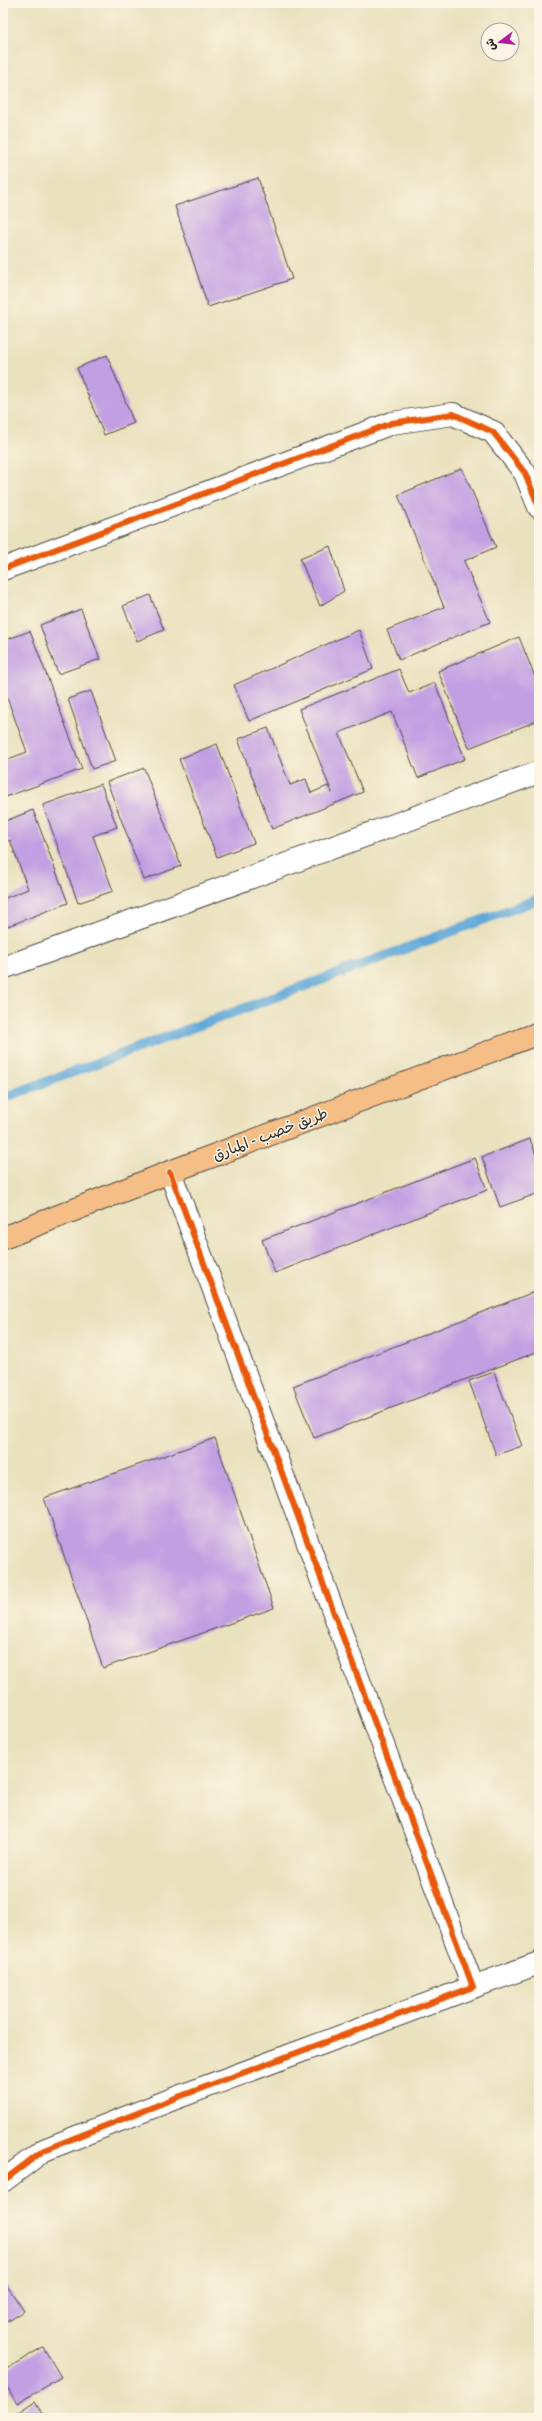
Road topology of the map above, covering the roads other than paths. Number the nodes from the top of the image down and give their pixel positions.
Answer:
1 (539, 506) edge
2 (3, 569) edge
3 (539, 772) edge
4 (3, 968) edge
5 (539, 1033) edge
6 (170, 1172) junction
7 (3, 1238) edge
8 (539, 1963) edge
9 (473, 1987) junction
10 (3, 2181) edge

1 - 2 street
3 - 4 street
5 - 6 main road, طريق خصب - المبارق
6 - 7 main road, طريق خصب - المبارق
6 - 9 street
8 - 9 street
9 - 10 street

